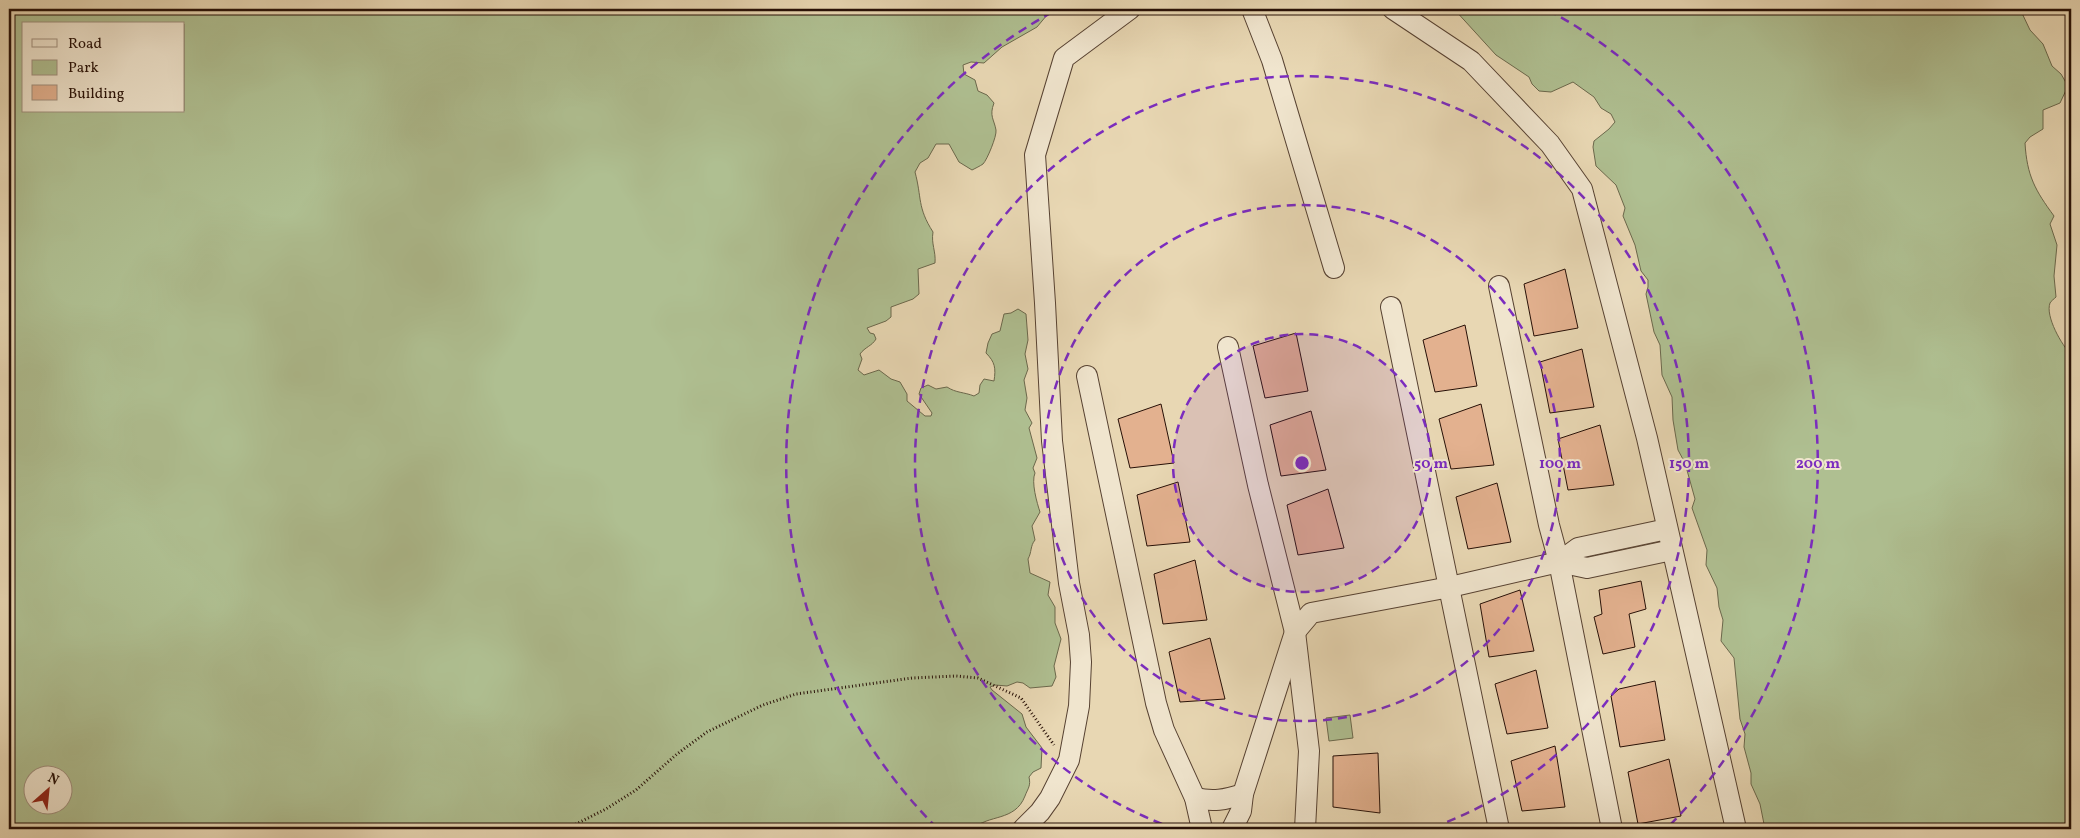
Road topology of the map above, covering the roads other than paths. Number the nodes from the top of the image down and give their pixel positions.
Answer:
1 (1130, 9) edge
2 (1252, 9) edge
3 (1393, 9) edge
4 (1334, 268) dead end
5 (1499, 286) dead end
6 (1391, 307) dead end
7 (1228, 347) dead end
8 (1087, 376) dead end
9 (1667, 529) junction
10 (1672, 550) junction
11 (1559, 562) junction
12 (1450, 587) junction
13 (1295, 632) junction
14 (1243, 794) junction
15 (1195, 798) junction
16 (1022, 829) edge
17 (1202, 829) edge
18 (1232, 829) edge
19 (1305, 829) edge
20 (1499, 829) edge
21 (1612, 829) edge
22 (1736, 829) edge

1 - 16 street
2 - 4 street
3 - 9 street
5 - 11 street
6 - 12 street
7 - 13 street
8 - 15 street
9 - 10 street
9 - 11 street
10 - 11 street
10 - 22 street
11 - 12 street
11 - 21 street
12 - 13 street
12 - 20 street
13 - 14 street
13 - 19 street
14 - 15 street
14 - 18 street
15 - 17 street

